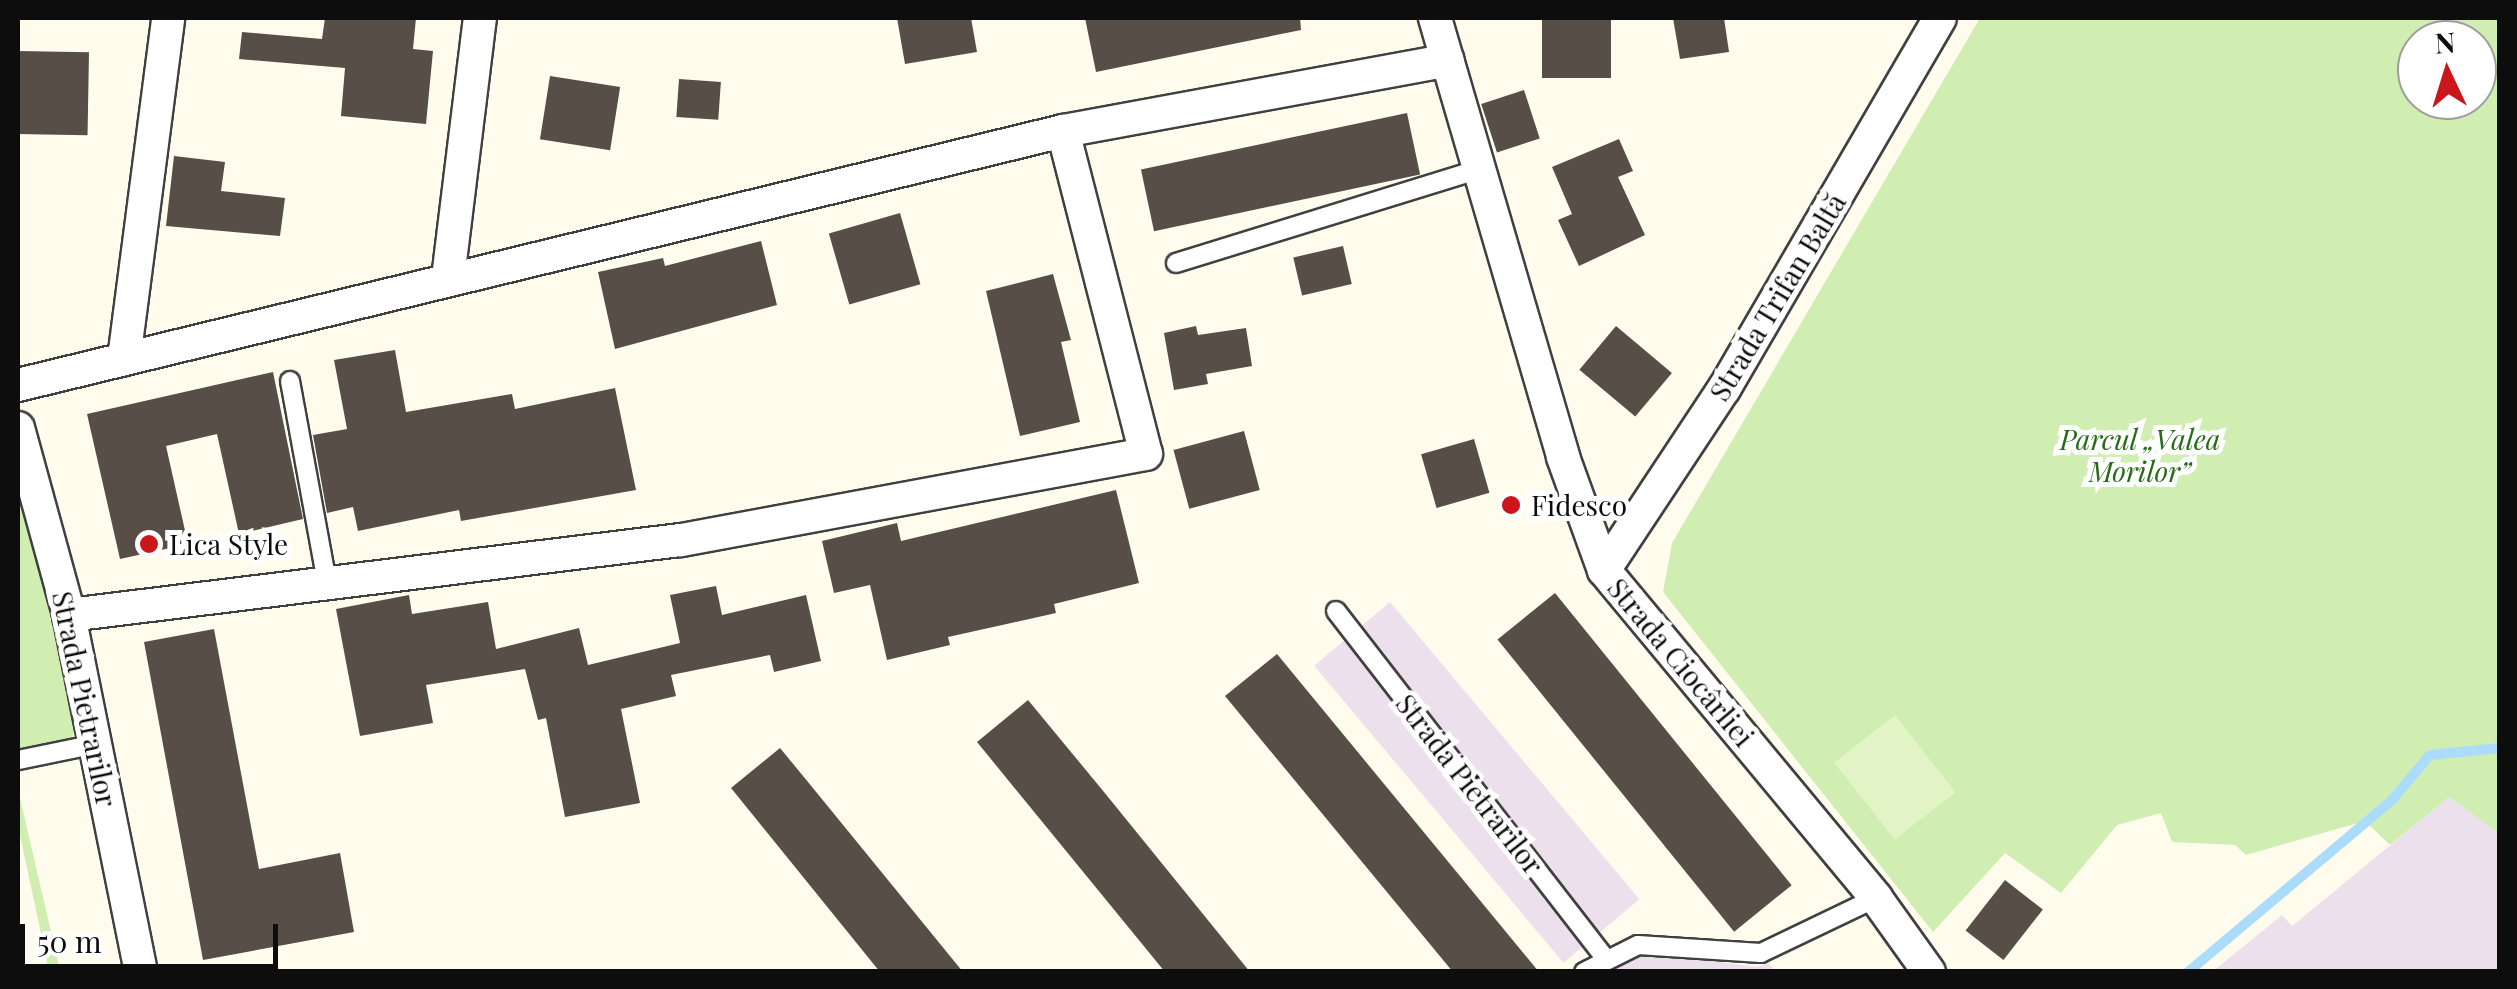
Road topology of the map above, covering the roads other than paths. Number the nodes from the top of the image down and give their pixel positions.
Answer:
1 (168, 18) edge
2 (480, 18) edge
3 (1436, 18) edge
4 (1940, 18) edge
5 (1448, 60) junction
6 (1063, 131) junction
7 (1480, 169) junction
8 (1176, 264) dead end
9 (448, 278) junction
10 (124, 360) junction
11 (290, 381) dead end
12 (18, 385) edge
13 (18, 428) edge
14 (1604, 570) junction
15 (328, 583) junction
16 (1336, 611) dead end
17 (70, 614) junction
18 (96, 744) junction
19 (18, 760) edge
20 (1876, 898) junction
21 (1604, 957) junction
22 (141, 972) edge
23 (1584, 972) edge
24 (1929, 972) edge

1 - 10 street
2 - 9 street
3 - 5 street, Strada Ciocârliei
4 - 14 street, Strada Trifan Baltă
5 - 6 street
5 - 7 street, Strada Ciocârliei
6 - 9 street
6 - 15 street
7 - 8 lane
7 - 14 street, Strada Ciocârliei
9 - 10 street
10 - 12 street
11 - 15 lane
13 - 17 street, Strada Pietrarilor
14 - 20 street, Strada Ciocârliei
15 - 17 street
16 - 21 lane, Strada Pietrarilor
17 - 18 street, Strada Pietrarilor
18 - 19 lane
18 - 22 street, Strada Pietrarilor
20 - 21 lane
20 - 24 street, Strada Ciocârliei
21 - 23 lane

